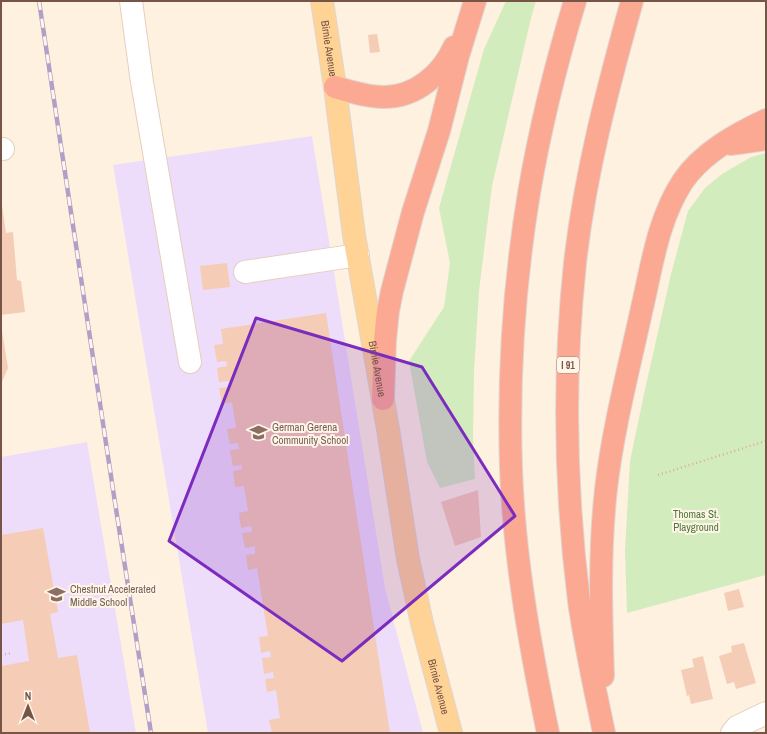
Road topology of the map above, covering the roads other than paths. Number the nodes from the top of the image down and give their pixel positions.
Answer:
1 (131, 1) edge
2 (322, 1) edge
3 (472, 1) edge
4 (475, 1) edge
5 (574, 1) edge
6 (632, 1) edge
7 (335, 87) junction
8 (766, 120) edge
9 (766, 138) edge
10 (723, 144) junction
11 (358, 255) junction
12 (245, 272) dead end
13 (190, 362) dead end
14 (383, 398) junction
15 (766, 713) edge
16 (446, 728) edge
17 (548, 733) edge
18 (604, 733) edge
19 (732, 733) edge

1 - 13 street
2 - 7 main road, Birnie Avenue
3 - 7 highway
4 - 14 highway
5 - 17 highway
6 - 18 highway, I 91
7 - 11 main road, Birnie Avenue
8 - 10 highway
9 - 10 highway
10 - 18 highway
11 - 12 street
11 - 14 main road, Birnie Avenue
14 - 16 main road, Birnie Avenue
15 - 19 street

